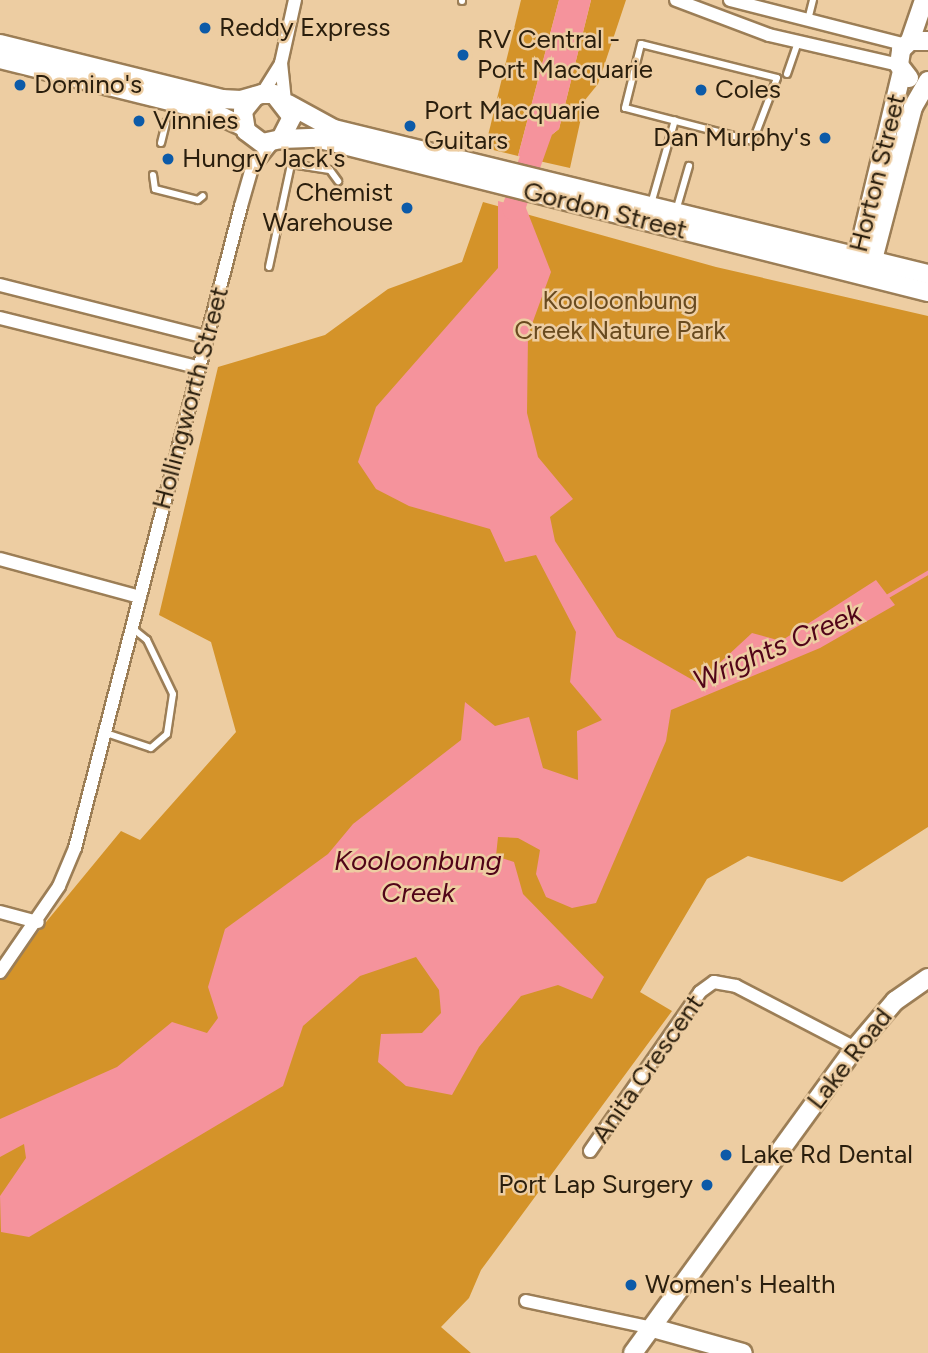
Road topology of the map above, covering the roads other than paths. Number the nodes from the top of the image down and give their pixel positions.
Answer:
1 (295, 0) edge
2 (730, 0) edge
3 (813, 0) edge
4 (923, 0) edge
5 (681, 1) edge
6 (808, 20) junction
7 (928, 41) edge
8 (798, 42) junction
9 (908, 43) junction
10 (0, 44) edge
11 (0, 59) edge
12 (281, 63) junction
13 (901, 68) junction
14 (787, 74) dead end
15 (928, 80) edge
16 (259, 95) junction
17 (286, 102) junction
18 (675, 120) junction
19 (166, 123) dead end
20 (246, 131) junction
21 (276, 141) junction
22 (161, 143) dead end
23 (689, 166) dead end
24 (253, 168) junction
25 (153, 175) dead end
26 (506, 178) junction
27 (338, 181) dead end
28 (541, 186) junction
29 (204, 196) dead end
30 (650, 206) junction
31 (676, 213) junction
32 (269, 267) dead end
33 (863, 267) junction
34 (928, 274) edge
35 (0, 285) edge
36 (928, 292) edge
37 (0, 318) edge
38 (205, 337) junction
39 (197, 367) junction
40 (0, 559) edge
41 (140, 597) junction
42 (132, 628) junction
43 (106, 733) junction
44 (0, 912) edge
45 (38, 922) junction
46 (0, 972) edge
47 (928, 978) edge
48 (855, 1048) junction
49 (590, 1151) dead end
50 (526, 1301) dead end
51 (653, 1328) junction
52 (633, 1353) edge
53 (743, 1353) edge

1 - 12 street
2 - 6 street
3 - 6 lane
4 - 9 main road
5 - 8 street
6 - 9 street
7 - 9 main road
8 - 13 street
8 - 14 lane
9 - 13 main road, Horton Street
10 - 16 main road
11 - 20 main road
12 - 16 street
12 - 17 street
13 - 15 main road
13 - 33 main road, Horton Street
15 - 33 main road
16 - 17 main road
16 - 20 main road
17 - 21 main road
17 - 26 main road, Gordon Street
18 - 18 lane
18 - 30 lane
19 - 22 lane
20 - 21 main road
20 - 24 street, Hollingworth Street
21 - 24 street, Hollingworth Street
21 - 26 main road, Gordon Street
23 - 31 lane
24 - 38 street, Hollingworth Street
25 - 29 lane
26 - 28 main road, Gordon Street
27 - 32 lane
28 - 30 main road, Gordon Street
28 - 33 main road, Gordon Street
30 - 31 main road, Gordon Street
31 - 33 main road, Gordon Street
33 - 34 main road, Gordon Street
33 - 36 main road, Gordon Street
35 - 38 street
37 - 39 street
38 - 39 street, Hollingworth Street
39 - 41 street, Hollingworth Street
40 - 41 street
41 - 42 street, Hollingworth Street
42 - 43 street, Hollingworth Street
42 - 43 lane
43 - 45 street, Hollingworth Street
44 - 45 street
45 - 46 street, Hollingworth Street
47 - 48 main road, Lake Road
48 - 49 street, Anita Crescent
48 - 51 main road, Lake Road
50 - 51 street
51 - 52 main road, Lake Road
51 - 53 main road

